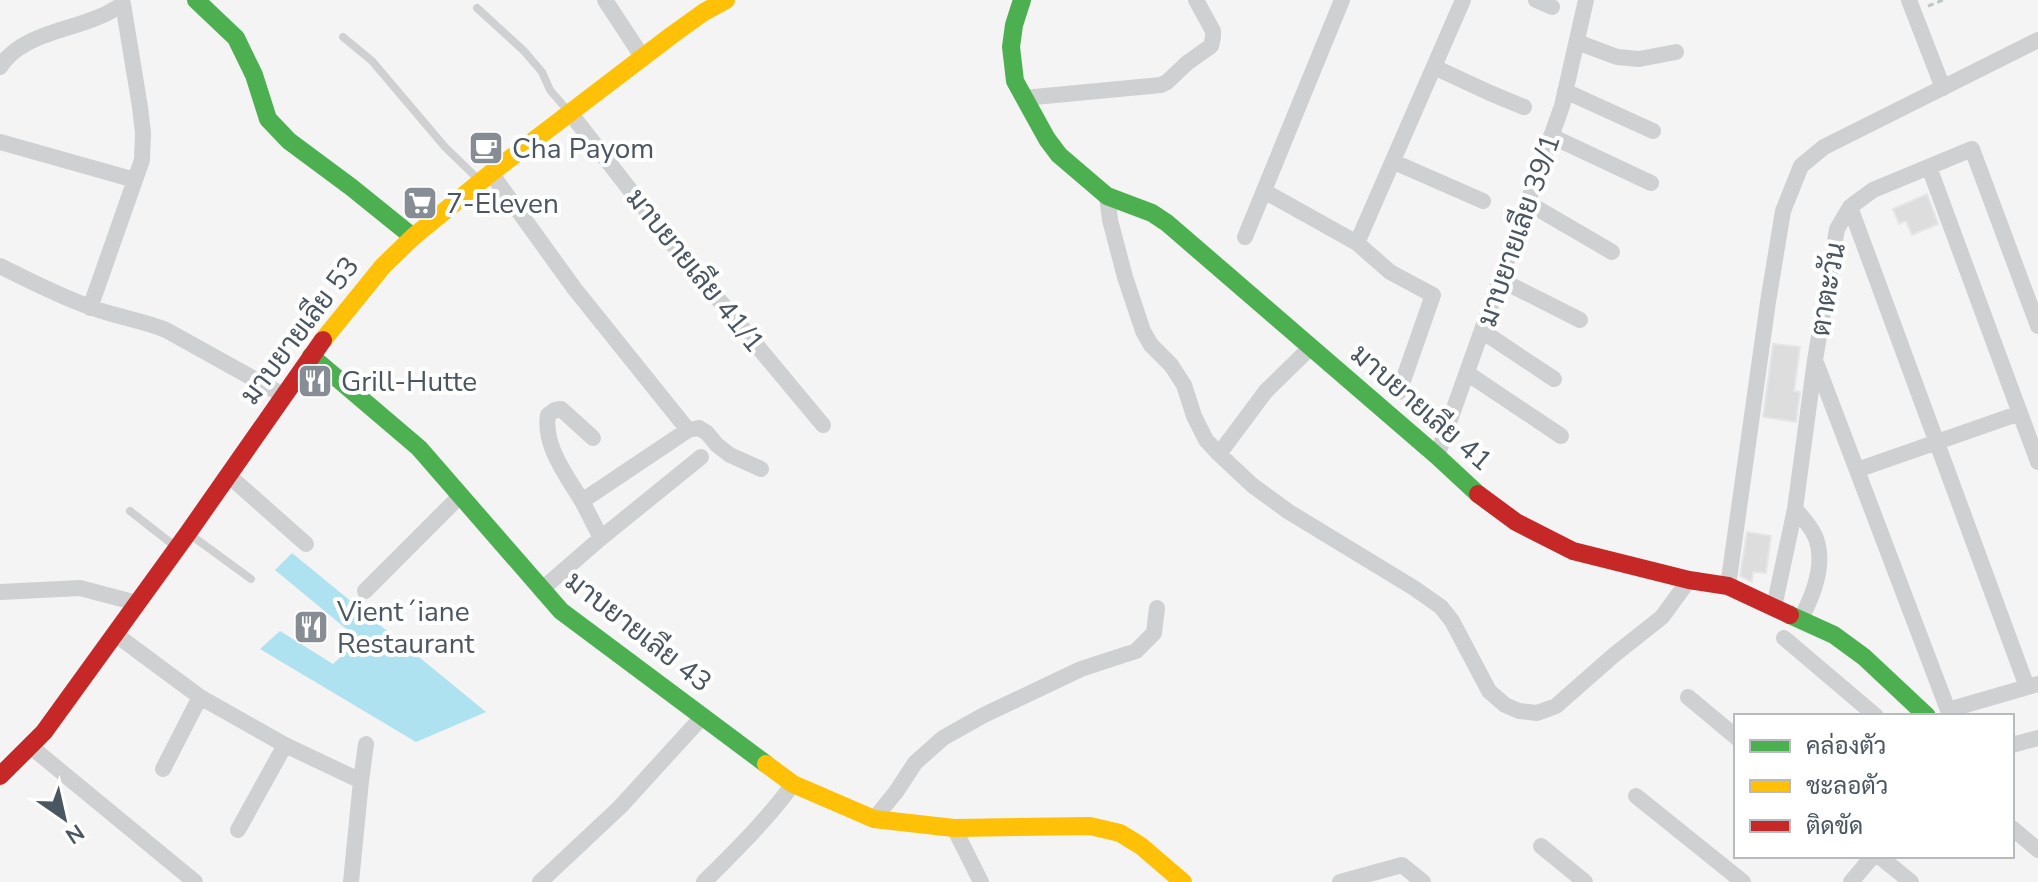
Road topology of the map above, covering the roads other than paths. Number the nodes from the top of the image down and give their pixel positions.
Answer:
1 (196, 0) edge
2 (605, 0) edge
3 (726, 0) edge
4 (1022, 0) edge
5 (1196, 0) edge
6 (1342, 0) edge
7 (1463, 0) edge
8 (1586, 0) edge
9 (1909, 0) edge
10 (123, 2) edge
11 (477, 8) dead end
12 (343, 37) dead end
13 (2038, 40) edge
14 (1577, 42) junction
15 (1676, 52) dead end
16 (643, 58) junction
17 (0, 67) edge
18 (1434, 67) junction
19 (1943, 88) junction
20 (1565, 91) junction
21 (1024, 98) junction
22 (1524, 107) dead end
23 (571, 114) junction
24 (1653, 131) dead end
25 (1551, 136) junction
26 (0, 142) edge
27 (1394, 162) junction
28 (1929, 167) junction
29 (486, 177) junction
30 (135, 180) junction
31 (1651, 183) dead end
32 (1264, 191) junction
33 (1107, 196) junction
34 (1483, 201) dead end
35 (1528, 203) junction
36 (1850, 207) junction
37 (413, 237) junction
38 (1245, 237) dead end
39 (1357, 243) junction
40 (1612, 252) dead end
41 (0, 266) edge
42 (1501, 280) junction
43 (90, 308) junction
44 (1580, 320) dead end
45 (2038, 326) edge
46 (1482, 331) junction
47 (1311, 347) junction
48 (311, 356) junction
49 (1815, 360) junction
50 (1467, 373) junction
51 (1554, 379) dead end
52 (1399, 392) dead end
53 (283, 395) junction
54 (2020, 413) junction
55 (823, 425) dead end
56 (688, 430) junction
57 (1561, 436) dead end
58 (593, 438) dead end
59 (1936, 443) junction
60 (1219, 454) junction
61 (1437, 456) junction
62 (701, 457) dead end
63 (2038, 462) edge
64 (761, 469) dead end
65 (1857, 470) junction
66 (228, 475) junction
67 (460, 496) junction
68 (582, 501) junction
69 (1795, 509) junction
70 (130, 511) dead end
71 (601, 538) junction
72 (182, 540) junction
73 (306, 544) dead end
74 (251, 579) dead end
75 (1689, 580) junction
76 (1728, 586) junction
77 (541, 590) junction
78 (365, 591) dead end
79 (0, 592) edge
80 (137, 603) junction
81 (1774, 607) junction
82 (1157, 608) dead end
83 (1801, 618) junction
84 (115, 634) junction
85 (1784, 638) dead end
86 (2032, 686) edge
87 (200, 697) junction
88 (1688, 697) dead end
89 (1874, 714) edge
90 (1925, 714) edge
91 (703, 716) junction
92 (1734, 735) edge
93 (2038, 738) edge
94 (366, 744) dead end
95 (2014, 744) edge
96 (285, 745) junction
97 (30, 746) junction
98 (163, 769) dead end
99 (0, 776) edge
100 (361, 781) junction
101 (793, 784) junction
102 (1636, 796) dead end
103 (874, 819) junction
104 (954, 828) junction
105 (238, 830) dead end
106 (2014, 830) edge
107 (1541, 846) dead end
108 (2038, 850) edge
109 (1871, 858) edge
110 (1881, 858) edge
111 (195, 882) edge
112 (351, 882) edge
113 (540, 882) edge
114 (704, 882) edge
115 (981, 882) edge
116 (1183, 882) edge
117 (1340, 882) edge
118 (1423, 882) edge
119 (1585, 882) edge
120 (1743, 882) edge
121 (1851, 882) edge
122 (1911, 882) edge

1 - 37 street
2 - 16 street
3 - 16 street, มาบยายเลีย 53
4 - 21 street, มาบยายเลีย 41
5 - 21 street
6 - 32 street
7 - 18 street
8 - 14 street, มาบยายเลีย 39/1
9 - 19 street
10 - 17 street
10 - 30 street
11 - 23 lane
12 - 29 lane
13 - 19 street
14 - 15 street
14 - 20 street, มาบยายเลีย 39/1
16 - 23 street, มาบยายเลีย 53
18 - 22 street
18 - 27 street
19 - 76 street
20 - 24 street
20 - 25 street, มาบยายเลีย 39/1
21 - 33 street, มาบยายเลีย 41
23 - 29 street, มาบยายเลีย 53
23 - 55 street, มาบยายเลีย 41/1
25 - 31 street
25 - 35 street, มาบยายเลีย 39/1
26 - 30 street
27 - 34 street
27 - 39 street
28 - 36 street, ตาตะวัน
28 - 45 street, ตาตะวัน
28 - 54 street
29 - 37 street, มาบยายเลีย 53
29 - 56 street
30 - 43 street
32 - 38 street
32 - 39 street
33 - 47 street, มาบยายเลีย 41
33 - 60 street
35 - 40 street
35 - 42 street, มาบยายเลีย 39/1
36 - 49 street, ตาตะวัน
36 - 59 street
37 - 48 street, มาบยายเลีย 53
39 - 52 street
41 - 43 street
42 - 44 street
42 - 46 street, มาบยายเลีย 39/1
43 - 53 street
46 - 50 street, มาบยายเลีย 39/1
46 - 51 street
47 - 60 street
47 - 61 street, มาบยายเลีย 41
48 - 53 street, มาบยายเลีย 53
48 - 67 street, มาบยายเลีย 43
49 - 65 street
49 - 69 street, ตาตะวัน
50 - 57 street
50 - 61 street, มาบยายเลีย 39/1
53 - 66 street, มาบยายเลีย 53
54 - 59 street
54 - 63 street
56 - 64 street
56 - 68 street
58 - 68 street
59 - 65 street
59 - 86 street
60 - 75 street
61 - 75 street, มาบยายเลีย 41
62 - 71 street
65 - 86 street
66 - 72 street, มาบยายเลีย 53
66 - 73 street
67 - 77 street, มาบยายเลีย 43
67 - 78 street
68 - 71 street
69 - 81 street, ตาตะวัน
69 - 83 street
70 - 72 lane
71 - 77 street
72 - 74 lane
72 - 80 street, มาบยายเลีย 53
75 - 76 street, มาบยายเลีย 41
76 - 81 street, มาบยายเลีย 41
77 - 91 street, มาบยายเลีย 43
79 - 80 street
80 - 84 street, มาบยายเลีย 53
81 - 83 street, มาบยายเลีย 41
82 - 103 street
83 - 90 street, มาบยายเลีย 41
84 - 87 street
84 - 97 street, มาบยายเลีย 53
85 - 89 street
87 - 96 street
87 - 98 street
88 - 92 street
91 - 101 street, มาบยายเลีย 43
91 - 113 street
93 - 95 street
94 - 100 street
96 - 100 street
96 - 105 street
97 - 99 street, มาบยายเลีย 53
97 - 111 street
100 - 112 street
101 - 103 street, มาบยายเลีย 43
101 - 114 street
102 - 120 street
103 - 104 street, มาบยายเลีย 43
104 - 115 street
104 - 116 street, มาบยายเลีย 43
106 - 108 street
107 - 119 street
109 - 121 street
110 - 122 street
117 - 118 street

